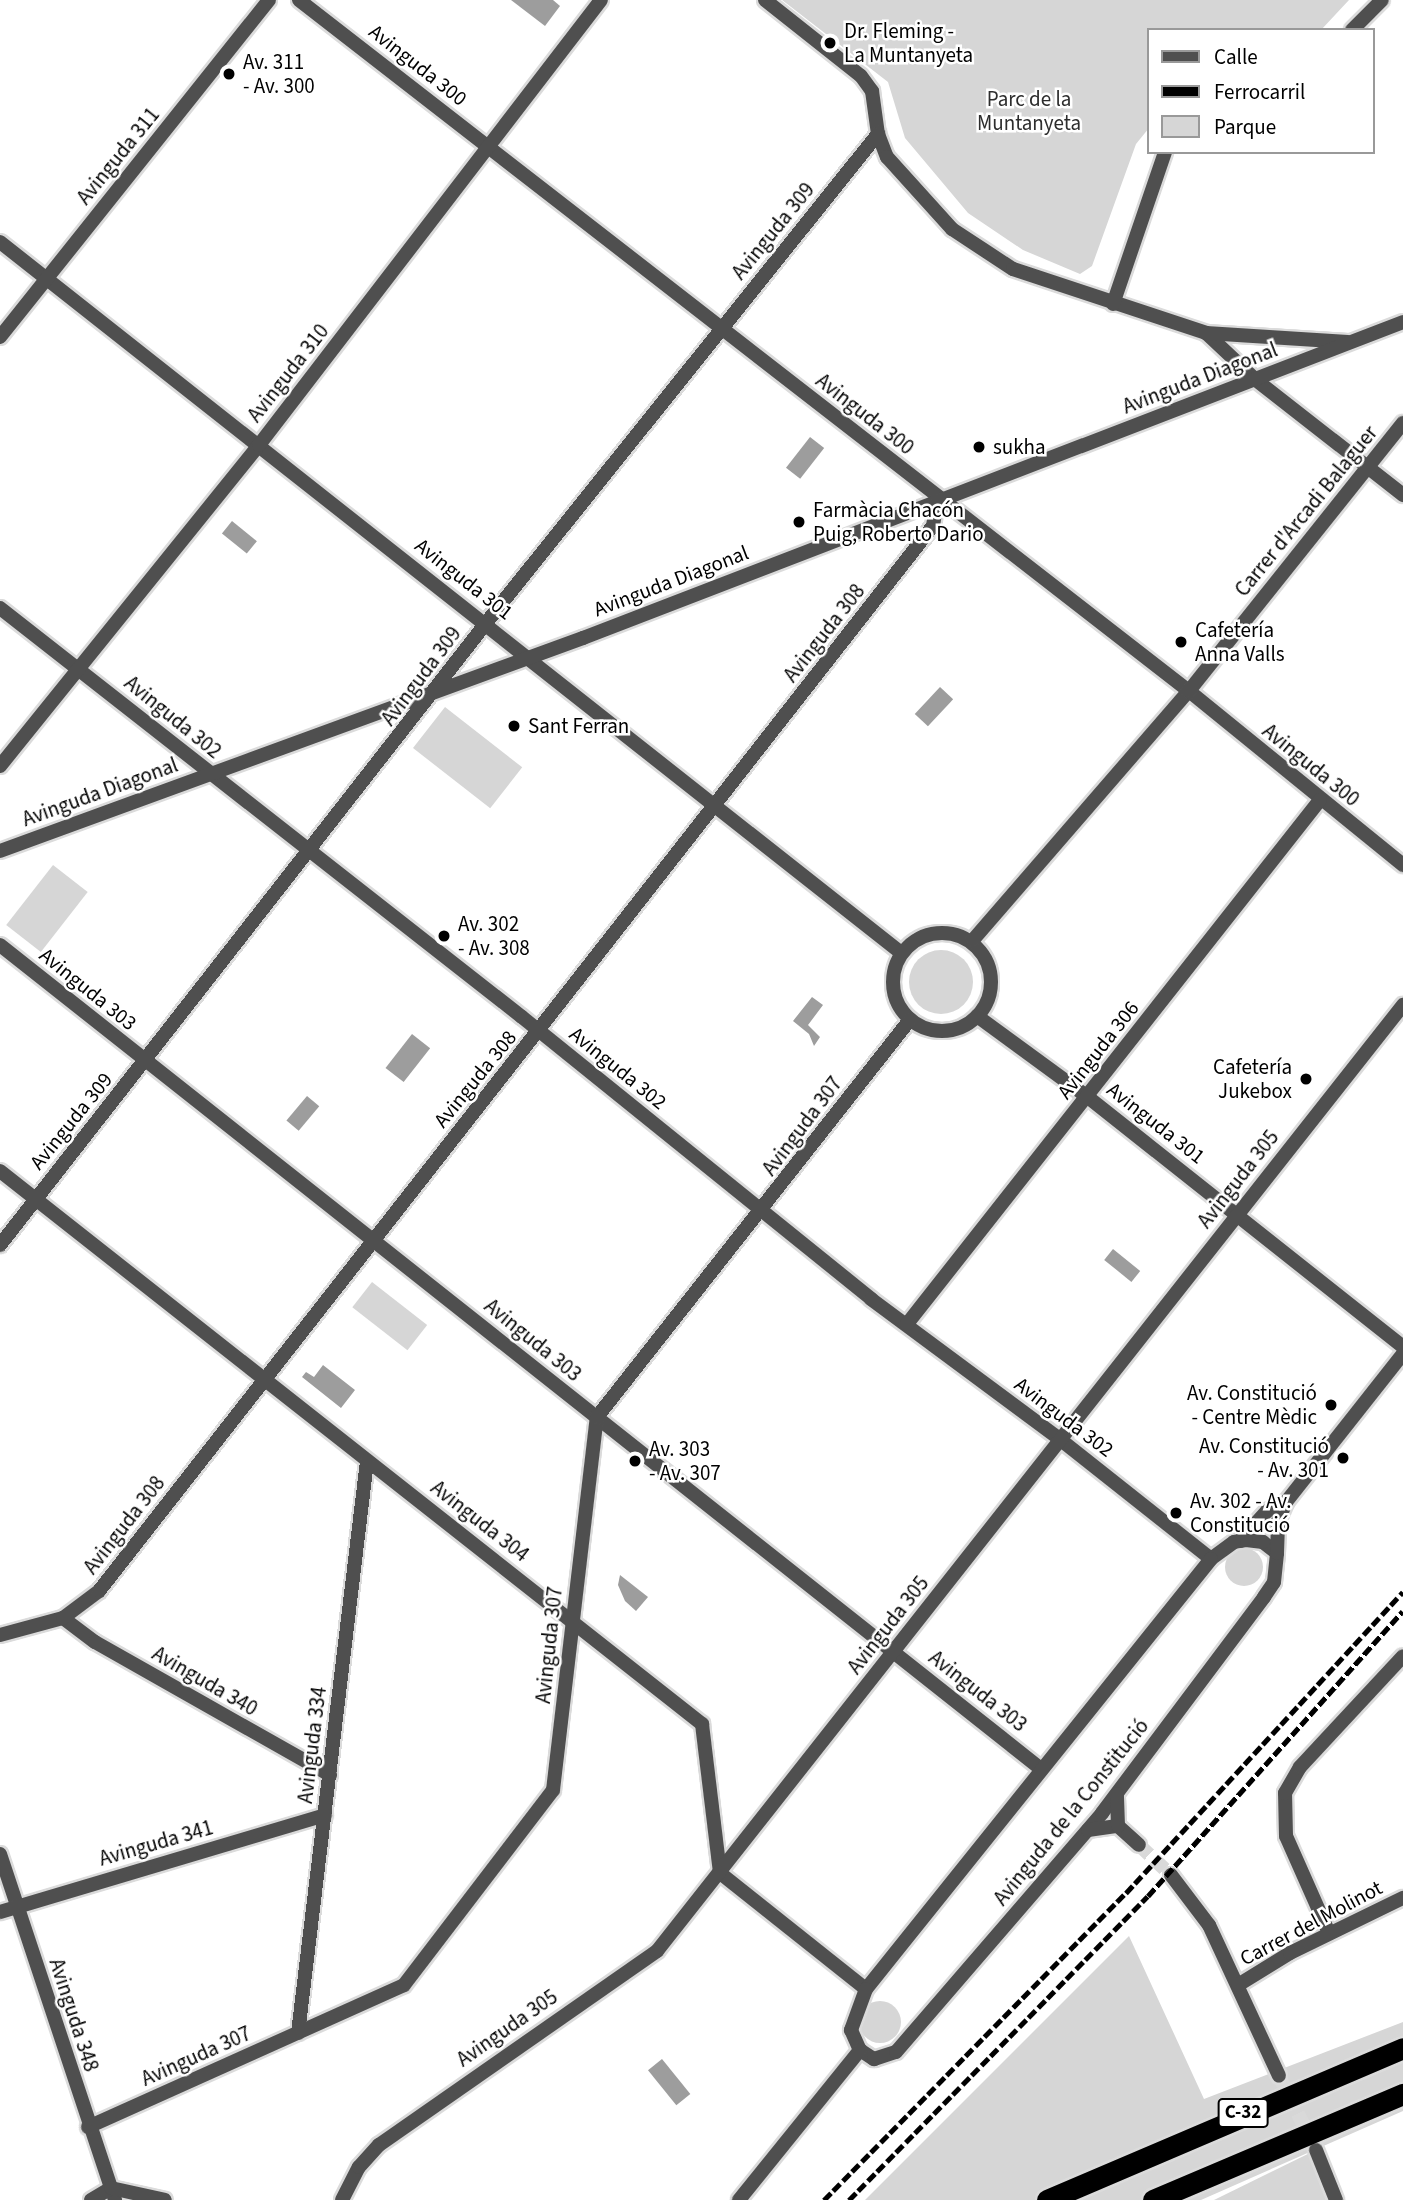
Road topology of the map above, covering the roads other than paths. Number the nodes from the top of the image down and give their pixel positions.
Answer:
1 (269, 0) edge
2 (299, 0) edge
3 (601, 0) edge
4 (765, 0) edge
5 (1382, 0) edge
6 (1354, 28) edge
7 (878, 134) junction
8 (489, 147) junction
9 (1164, 154) edge
10 (0, 242) edge
11 (46, 278) junction
12 (1113, 304) junction
13 (1403, 323) edge
14 (722, 327) junction
15 (1206, 333) junction
16 (0, 337) edge
17 (1353, 342) junction
18 (1256, 380) junction
19 (1403, 423) edge
20 (259, 445) junction
21 (1368, 466) junction
22 (1403, 495) edge
23 (937, 500) junction
24 (0, 608) edge
25 (487, 624) junction
26 (530, 657) junction
27 (76, 667) junction
28 (440, 688) junction
29 (1189, 691) junction
30 (0, 766) edge
31 (209, 774) junction
32 (1320, 800) junction
33 (718, 804) junction
34 (0, 850) edge
35 (311, 851) junction
36 (1403, 865) edge
37 (973, 940) junction
38 (0, 945) edge
39 (900, 952) junction
40 (1403, 1005) edge
41 (977, 1016) junction
42 (909, 1021) junction
43 (540, 1032) junction
44 (145, 1062) junction
45 (1088, 1098) junction
46 (0, 1171) edge
47 (35, 1198) junction
48 (764, 1211) junction
49 (1237, 1214) junction
50 (374, 1237) junction
51 (0, 1245) edge
52 (907, 1324) junction
53 (1403, 1347) edge
54 (1403, 1354) edge
55 (265, 1380) junction
56 (597, 1418) junction
57 (1061, 1440) junction
58 (367, 1461) junction
59 (1286, 1502) junction
60 (1240, 1541) junction
61 (1277, 1553) junction
62 (1211, 1559) junction
63 (63, 1618) junction
64 (573, 1621) junction
65 (0, 1635) edge
66 (894, 1653) junction
67 (1403, 1656) edge
68 (1040, 1768) junction
69 (330, 1775) junction
70 (1117, 1794) junction
71 (325, 1815) junction
72 (1118, 1826) junction
73 (1088, 1830) junction
74 (1139, 1845) tunnel mouth
75 (0, 1854) edge
76 (720, 1873) junction
77 (1171, 1875) tunnel mouth
78 (1403, 1898) edge
79 (16, 1906) junction
80 (0, 1912) edge
81 (1329, 1933) junction
82 (1238, 1985) junction
83 (866, 1989) junction
84 (298, 2033) junction
85 (1403, 2048) edge
86 (860, 2050) junction
87 (1279, 2076) tunnel mouth
88 (1403, 2094) edge
89 (88, 2127) junction
90 (1316, 2150) tunnel mouth
91 (113, 2194) edge
92 (1340, 2199) edge
93 (91, 2200) edge
94 (165, 2200) edge
95 (342, 2200) edge
96 (739, 2200) edge
97 (1047, 2200) edge
98 (1153, 2200) edge

1 - 11 street, Avinguda 311
2 - 8 street, Avinguda 300
3 - 8 street, Avinguda 310
4 - 7 street
5 - 6 street
7 - 12 street
7 - 14 street, Avinguda 309
8 - 14 street, Avinguda 300
8 - 20 street, Avinguda 310
9 - 12 street
10 - 11 street, Avinguda 301
11 - 16 street, Avinguda 311
11 - 20 street, Avinguda 301
12 - 15 street
13 - 17 street, Avinguda Diagonal
14 - 23 street, Avinguda 300
14 - 25 street, Avinguda 309
15 - 17 street, Avinguda Diagonal
15 - 18 street
17 - 18 street, Avinguda Diagonal
18 - 21 street
18 - 23 street, Avinguda Diagonal
19 - 21 street, Carrer d'Arcadi Balaguer
20 - 25 street, Avinguda 301
20 - 27 street, Avinguda 310
21 - 22 street
21 - 29 street, Carrer d'Arcadi Balaguer
23 - 26 street, Avinguda Diagonal
23 - 29 street, Avinguda 300
23 - 33 street, Avinguda 308
24 - 27 street, Avinguda 302
25 - 26 street, Avinguda 301
25 - 28 street, Avinguda 309
26 - 28 street, Avinguda Diagonal
26 - 33 street, Avinguda 301
27 - 30 street, Avinguda 310
27 - 31 street, Avinguda 302
28 - 31 street, Avinguda Diagonal
28 - 35 street, Avinguda 309
29 - 32 street, Avinguda 300
29 - 37 street
31 - 34 street, Avinguda Diagonal
31 - 35 street, Avinguda 302
32 - 36 street, Avinguda 300
32 - 45 street, Avinguda 306
33 - 39 street, Avinguda 301
33 - 43 street, Avinguda 308
35 - 43 street, Avinguda 302
35 - 44 street, Avinguda 309
37 - 39 street
37 - 41 street
38 - 44 street, Avinguda 303
39 - 42 street
40 - 49 street, Avinguda 305
41 - 42 street
41 - 45 street, Avinguda 301
42 - 48 street, Avinguda 307
43 - 48 street, Avinguda 302
43 - 50 street, Avinguda 308
44 - 47 street, Avinguda 309
44 - 50 street, Avinguda 303
45 - 49 street, Avinguda 301
45 - 52 street, Avinguda 306
46 - 47 street, Avinguda 304
47 - 51 street, Avinguda 309
47 - 55 street, Avinguda 304
48 - 52 street, Avinguda 302
48 - 56 street, Avinguda 307
49 - 53 street, Avinguda 301
49 - 57 street, Avinguda 305
50 - 55 street, Avinguda 308
50 - 56 street, Avinguda 303
52 - 57 street, Avinguda 302
54 - 59 street, Avinguda de la Constitució
55 - 58 street, Avinguda 304
55 - 63 street, Avinguda 308
56 - 64 street, Avinguda 307
56 - 66 street, Avinguda 303
57 - 62 street, Avinguda 302
57 - 66 street, Avinguda 305
58 - 64 street, Avinguda 304
58 - 69 street, Avinguda 334
59 - 60 street, Avinguda de la Constitució
59 - 61 street, Avinguda de la Constitució
60 - 61 street
60 - 62 street, Avinguda de la Constitució
61 - 70 street, Avinguda de la Constitució
62 - 68 street, Avinguda de la Constitució
63 - 65 street, Avinguda 308
63 - 69 street, Avinguda 340
64 - 76 street, Avinguda 304
64 - 84 street, Avinguda 307
66 - 68 street, Avinguda 303
66 - 76 street, Avinguda 305
67 - 81 street
68 - 83 street, Avinguda de la Constitució
69 - 71 street, Avinguda 334
70 - 72 street
70 - 73 street, Avinguda de la Constitució
71 - 79 street, Avinguda 341
71 - 84 street, Avinguda 334
72 - 73 street
72 - 74 street
73 - 86 street, Avinguda de la Constitució
75 - 79 street, Avinguda 348
76 - 83 street
76 - 95 street, Avinguda 305
77 - 82 street
78 - 81 street, Carrer del Molinot
79 - 80 street, Avinguda 341
79 - 89 street, Avinguda 348
81 - 82 street, Carrer del Molinot
82 - 87 street
83 - 86 street, Avinguda de la Constitució
84 - 89 street, Avinguda 307
85 - 97 highway, C-32
86 - 96 street
88 - 98 highway, C-32
89 - 91 street, Avinguda 348
90 - 92 street
91 - 93 street
91 - 94 street

